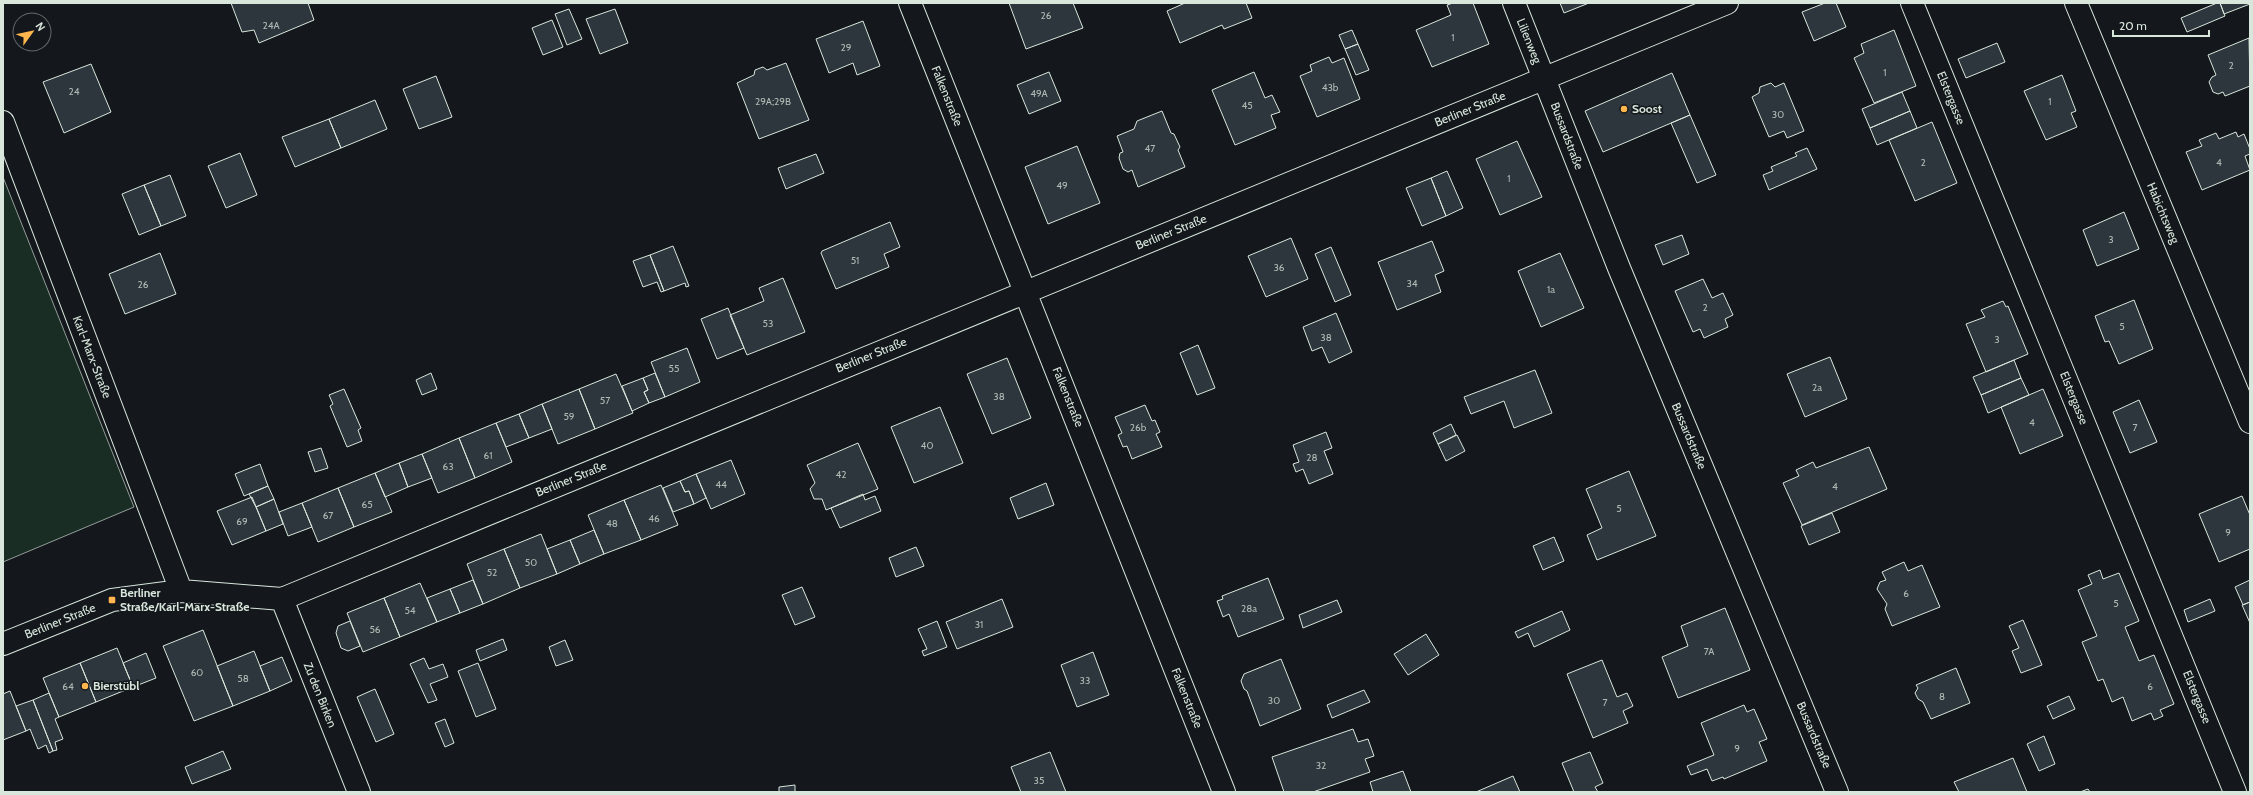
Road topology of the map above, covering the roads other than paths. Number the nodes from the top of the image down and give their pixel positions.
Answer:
1 (910, 3) edge
2 (1514, 3) edge
3 (1727, 3) edge
4 (1912, 3) edge
5 (2076, 3) edge
6 (1544, 79) junction
7 (3, 122) edge
8 (1025, 292) junction
9 (2250, 422) edge
10 (181, 591) junction
11 (282, 599) junction
12 (3, 644) edge
13 (359, 792) edge
14 (1224, 792) edge
15 (1837, 792) edge
16 (2235, 792) edge

1 - 8 street, Falkenstraße
2 - 6 street, Lilienweg
3 - 6 street, Berliner Straße
4 - 16 street, Elstergasse
5 - 9 street, Habichtsweg
6 - 8 street, Berliner Straße
6 - 15 street, Bussardstraße
7 - 10 street, Karl-Marx-Straße
8 - 11 street, Berliner Straße
8 - 14 street, Falkenstraße
10 - 11 street, Berliner Straße
10 - 12 street, Berliner Straße
11 - 13 street, Zu den Birken

